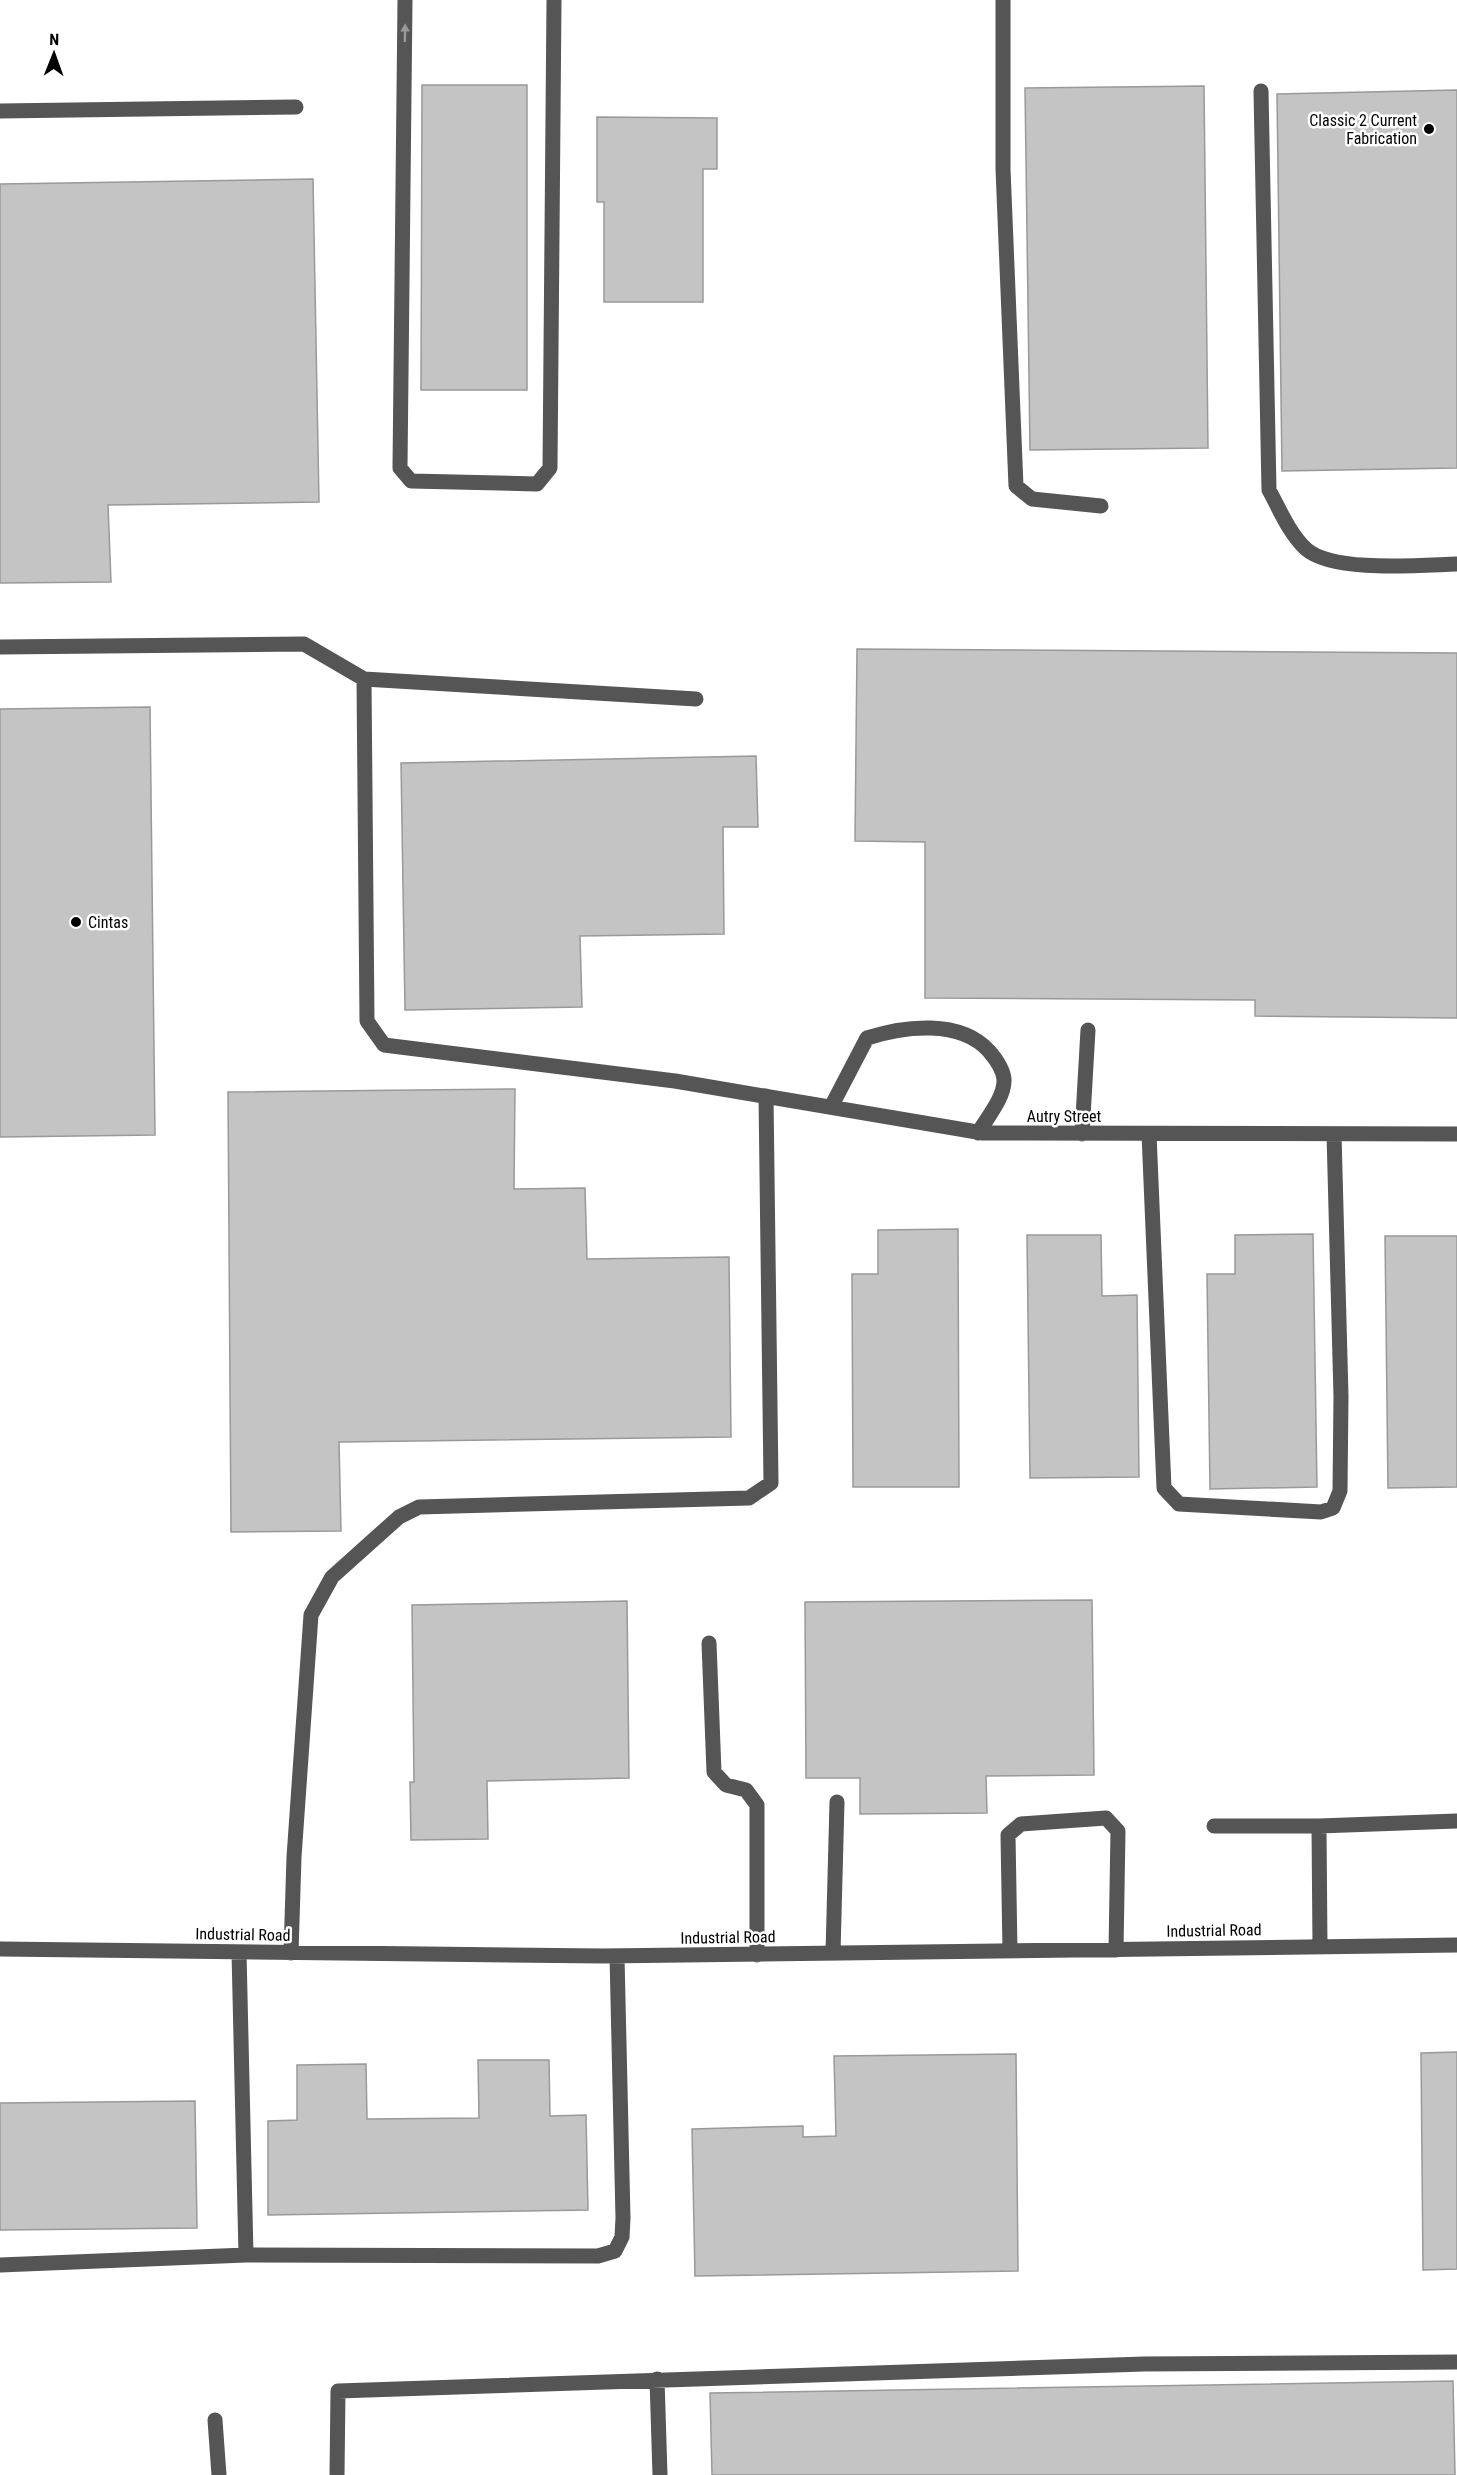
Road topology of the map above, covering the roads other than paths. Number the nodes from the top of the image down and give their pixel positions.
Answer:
1 (405, 0) edge
2 (554, 0) edge
3 (1003, 0) edge
4 (1261, 91) dead end
5 (296, 107) dead end
6 (0, 111) edge
7 (1101, 506) dead end
8 (1457, 564) edge
9 (0, 647) edge
10 (364, 679) junction
11 (696, 699) dead end
12 (1088, 1030) dead end
13 (766, 1096) junction
14 (831, 1107) junction
15 (978, 1133) junction
16 (1083, 1134) junction
17 (1149, 1134) junction
18 (1334, 1134) junction
19 (1457, 1134) edge
20 (709, 1643) dead end
21 (837, 1802) dead end
22 (1457, 1821) edge
23 (1214, 1826) dead end
24 (1318, 1826) junction
25 (1457, 1945) edge
26 (1320, 1947) junction
27 (0, 1949) edge
28 (1116, 1950) junction
29 (1010, 1951) junction
30 (239, 1952) junction
31 (291, 1953) junction
32 (833, 1953) junction
33 (757, 1955) junction
34 (617, 1956) junction
35 (246, 2255) junction
36 (0, 2265) edge
37 (1457, 2362) edge
38 (657, 2379) junction
39 (215, 2421) dead end
40 (219, 2475) edge
41 (337, 2475) edge
42 (660, 2475) edge

2 -> 1 street
3 - 7 street
4 - 8 street
5 - 6 street
9 - 10 street
10 - 11 street
10 - 13 street, Autry Street
12 - 16 street
13 - 14 street, Autry Street
13 - 31 street
14 - 15 street, Autry Street
14 - 15 street
15 - 16 street, Autry Street
16 - 17 street, Autry Street
17 - 18 street, Autry Street
17 - 18 street
18 - 19 street, Autry Street
20 - 33 street
21 - 32 street
22 - 24 street
23 - 24 street
24 - 26 street
25 - 26 street, Industrial Road
26 - 28 street, Industrial Road
27 - 30 street, Industrial Road
28 - 29 street, Industrial Road
28 - 29 street
29 - 32 street, Industrial Road
30 - 31 street, Industrial Road
30 - 35 street
31 - 34 street, Industrial Road
32 - 33 street, Industrial Road
33 - 34 street, Industrial Road
34 - 35 street
35 - 36 street
37 - 38 street
38 - 41 street
38 - 42 street
39 - 40 street

